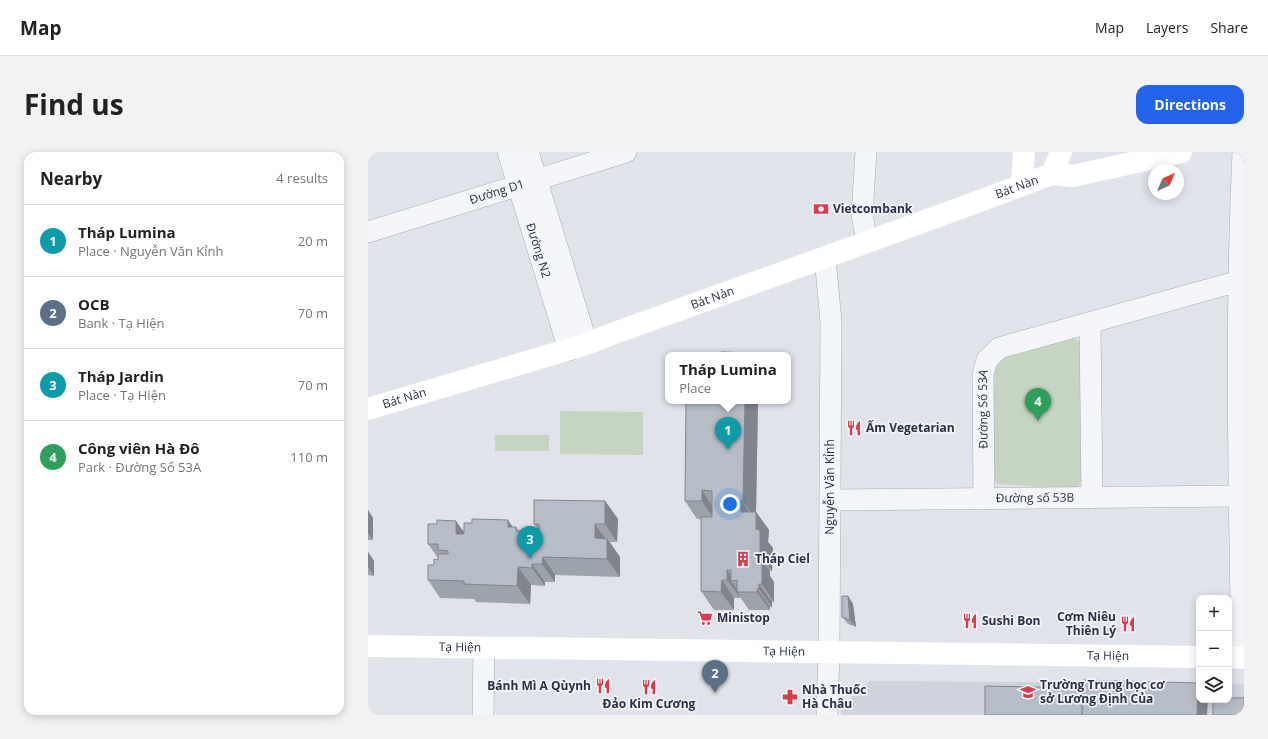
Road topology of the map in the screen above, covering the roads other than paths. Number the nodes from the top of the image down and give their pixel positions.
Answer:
1 (508, 152) edge
2 (528, 152) edge
3 (626, 152) edge
4 (866, 152) edge
5 (1024, 152) edge
6 (1061, 152) edge
7 (1181, 152) edge
8 (1243, 152) edge
9 (1052, 174) junction
10 (527, 183) junction
11 (1022, 185) junction
12 (368, 232) edge
13 (867, 242) junction
14 (825, 258) junction
15 (1239, 281) junction
16 (1090, 323) junction
17 (578, 347) junction
18 (368, 409) edge
19 (1239, 496) junction
20 (1092, 498) junction
21 (984, 499) junction
22 (830, 500) junction
23 (368, 646) edge
24 (484, 648) junction
25 (829, 652) junction
26 (1196, 657) edge
27 (1238, 658) edge
28 (483, 715) edge
29 (827, 715) edge

1 - 10 street, Đường N2
2 - 10 street, Đường N2
3 - 10 street, Đường D1
4 - 13 street
5 - 11 street
6 - 9 street, Bát Nàn
7 - 9 street, Bát Nàn
8 - 15 street
9 - 11 street, Bát Nàn
10 - 12 street, Đường D1
10 - 17 street, Đường N2
11 - 13 street, Bát Nàn
13 - 14 street, Bát Nàn
14 - 17 street, Bát Nàn
14 - 22 street, Nguyễn Văn Kỉnh
15 - 16 street, Đường Số 53A
15 - 19 street
16 - 20 street
16 - 21 street, Đường Số 53A
17 - 18 street, Bát Nàn
19 - 20 street, Đường số 53B
19 - 27 street
20 - 21 street, Đường số 53B
21 - 22 street, Đường số 53B
22 - 25 street, Nguyễn Văn Kỉnh
23 - 24 street, Tạ Hiện
24 - 25 street, Tạ Hiện
24 - 28 street
25 - 26 street, Tạ Hiện
25 - 29 street, Nguyễn Văn Kỉnh

